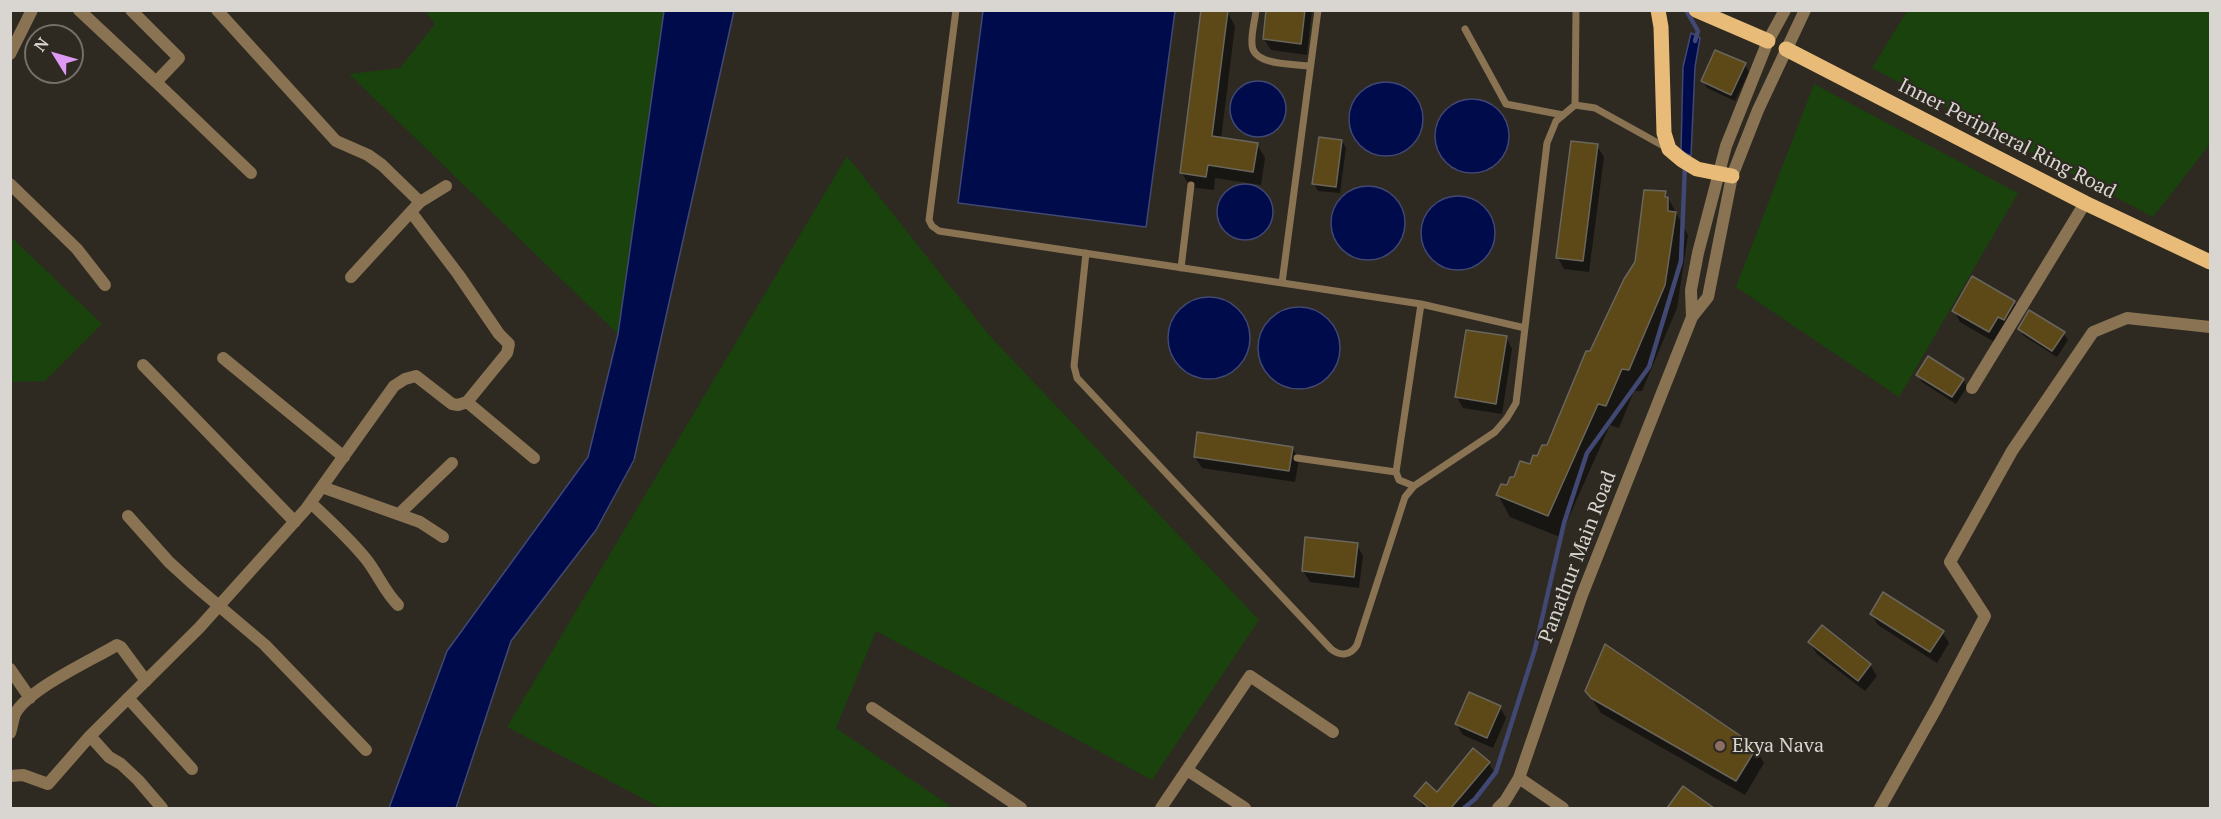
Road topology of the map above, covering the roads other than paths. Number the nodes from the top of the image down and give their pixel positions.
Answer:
1 (32, 10) edge
2 (80, 10) edge
3 (131, 10) edge
4 (217, 10) edge
5 (956, 10) edge
6 (1256, 10) edge
7 (1318, 10) edge
8 (1576, 10) edge
9 (1659, 10) edge
10 (1696, 10) edge
11 (1785, 10) edge
12 (1805, 10) edge
13 (1465, 29) dead end
14 (1768, 41) junction
15 (1786, 49) junction
16 (10, 54) edge
17 (1310, 66) junction
18 (156, 82) junction
19 (1575, 105) junction
20 (1563, 115) junction
21 (1669, 149) junction
22 (251, 172) dead end
23 (1724, 175) junction
24 (10, 184) edge
25 (1191, 185) dead end
26 (446, 186) dead end
27 (420, 202) junction
28 (2085, 203) junction
29 (411, 212) junction
30 (1086, 253) junction
31 (2211, 262) edge
32 (1181, 268) junction
33 (351, 277) dead end
34 (1282, 283) junction
35 (105, 285) dead end
36 (1421, 304) junction
37 (1692, 317) junction
38 (2211, 327) edge
39 (1526, 328) junction
40 (223, 358) dead end
41 (143, 365) dead end
42 (1972, 388) dead end
43 (467, 402) junction
44 (344, 457) junction
45 (534, 458) dead end
46 (1297, 458) dead end
47 (452, 463) dead end
48 (1396, 471) junction
49 (1414, 486) junction
50 (322, 487) junction
51 (311, 503) junction
52 (399, 514) junction
53 (128, 516) dead end
54 (295, 522) junction
55 (443, 537) dead end
56 (398, 605) dead end
57 (220, 606) junction
58 (10, 669) edge
59 (146, 681) junction
60 (30, 698) junction
61 (128, 698) junction
62 (872, 708) dead end
63 (10, 732) edge
64 (1333, 732) dead end
65 (90, 736) junction
66 (366, 750) dead end
67 (192, 769) dead end
68 (1187, 770) junction
69 (11, 776) edge
70 (1519, 778) junction
71 (162, 808) edge
72 (1021, 808) edge
73 (1161, 808) edge
74 (1245, 808) edge
75 (1498, 808) edge
76 (1563, 808) edge
77 (1880, 808) edge

1 - 16 street
2 - 18 street
3 - 18 street
4 - 27 street
5 - 30 lane
6 - 17 lane
7 - 17 lane
8 - 19 lane
9 - 21 main road
10 - 14 main road
11 - 14 street, Panathur Main Road
12 - 15 street, Panathur Main Road
13 - 20 lane
14 - 23 street, Panathur Main Road
15 - 23 street, Panathur Main Road
15 - 28 main road, Inner Peripheral Ring Road
17 - 34 lane
18 - 22 street
19 - 20 lane
19 - 21 lane
20 - 39 lane
21 - 23 main road
23 - 37 street, Panathur Main Road
23 - 37 street, Panathur Main Road
24 - 35 street
25 - 32 lane
26 - 27 street
27 - 29 street
28 - 31 main road, Inner Peripheral Ring Road
28 - 42 street
29 - 33 street
29 - 43 street
30 - 32 lane
30 - 49 lane
32 - 34 lane
34 - 36 lane
36 - 39 lane
36 - 48 lane
37 - 70 street, Panathur Main Road
38 - 77 street
39 - 49 lane
40 - 44 street
41 - 54 street
43 - 44 street
43 - 45 street
44 - 50 street
46 - 48 lane
47 - 52 street
48 - 49 lane
50 - 51 street
50 - 52 street
51 - 54 street
51 - 56 street
52 - 55 street
53 - 57 street
54 - 57 street
57 - 59 street
57 - 66 street
58 - 60 street
59 - 60 street
59 - 61 street
60 - 63 street
61 - 65 street
61 - 67 street
62 - 72 street
64 - 68 street
65 - 69 street
65 - 71 street
68 - 73 street
68 - 74 street
70 - 75 street, Panathur Main Road
70 - 76 street

